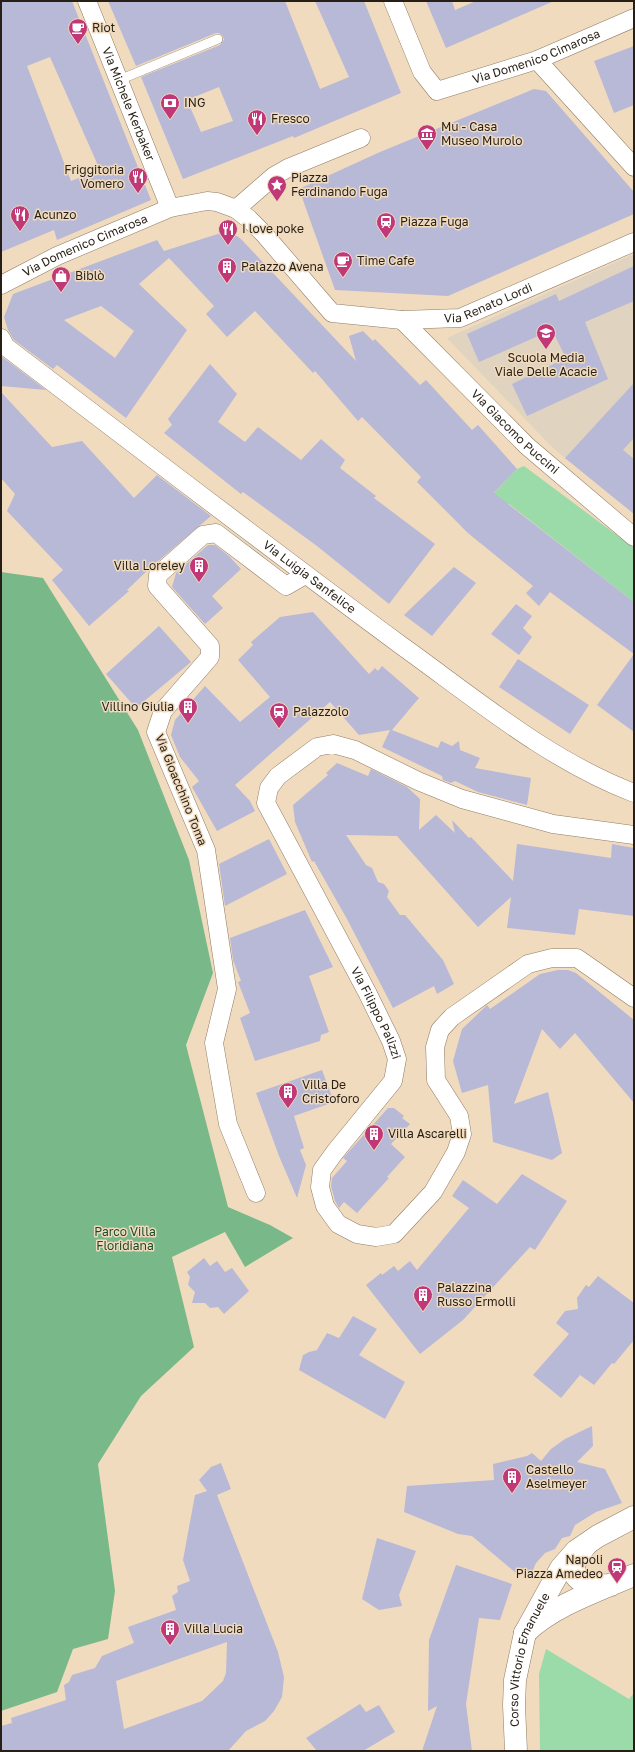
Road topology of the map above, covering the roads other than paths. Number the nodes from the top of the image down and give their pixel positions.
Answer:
1 (87, 1) edge
2 (393, 1) edge
3 (634, 18) edge
4 (218, 39) dead end
5 (537, 60) junction
6 (119, 80) junction
7 (362, 141) dead end
8 (634, 168) edge
9 (170, 208) junction
10 (236, 209) junction
11 (634, 242) edge
12 (1, 285) edge
13 (402, 320) junction
14 (1, 338) edge
15 (634, 537) edge
16 (305, 575) junction
17 (634, 793) edge
18 (634, 835) edge
19 (634, 998) edge
20 (256, 1193) dead end
21 (634, 1518) edge
22 (590, 1540) junction
23 (634, 1575) edge
24 (611, 1585) junction
25 (525, 1633) junction
26 (516, 1751) edge

1 - 6 street, Via Michele Kerbaker
2 - 5 street, Via Domenico Cimarosa
3 - 5 street, Via Domenico Cimarosa
4 - 6 lane
5 - 8 street
6 - 9 street, Via Michele Kerbaker
7 - 10 street
9 - 10 street
9 - 12 street, Via Domenico Cimarosa
10 - 13 street, Via Renato Lordi
11 - 13 street, Via Renato Lordi
13 - 15 street, Via Giacomo Puccini
14 - 16 street, Via Luigia Sanfelice
16 - 17 street, Via Luigia Sanfelice
16 - 20 street, Via Gioacchino Toma
18 - 19 street, Via Filippo Palizzi
21 - 22 main road, Corso Vittorio Emanuele
22 - 24 main road
22 - 25 main road, Corso Vittorio Emanuele
23 - 24 main road
24 - 25 main road
25 - 26 main road, Corso Vittorio Emanuele

